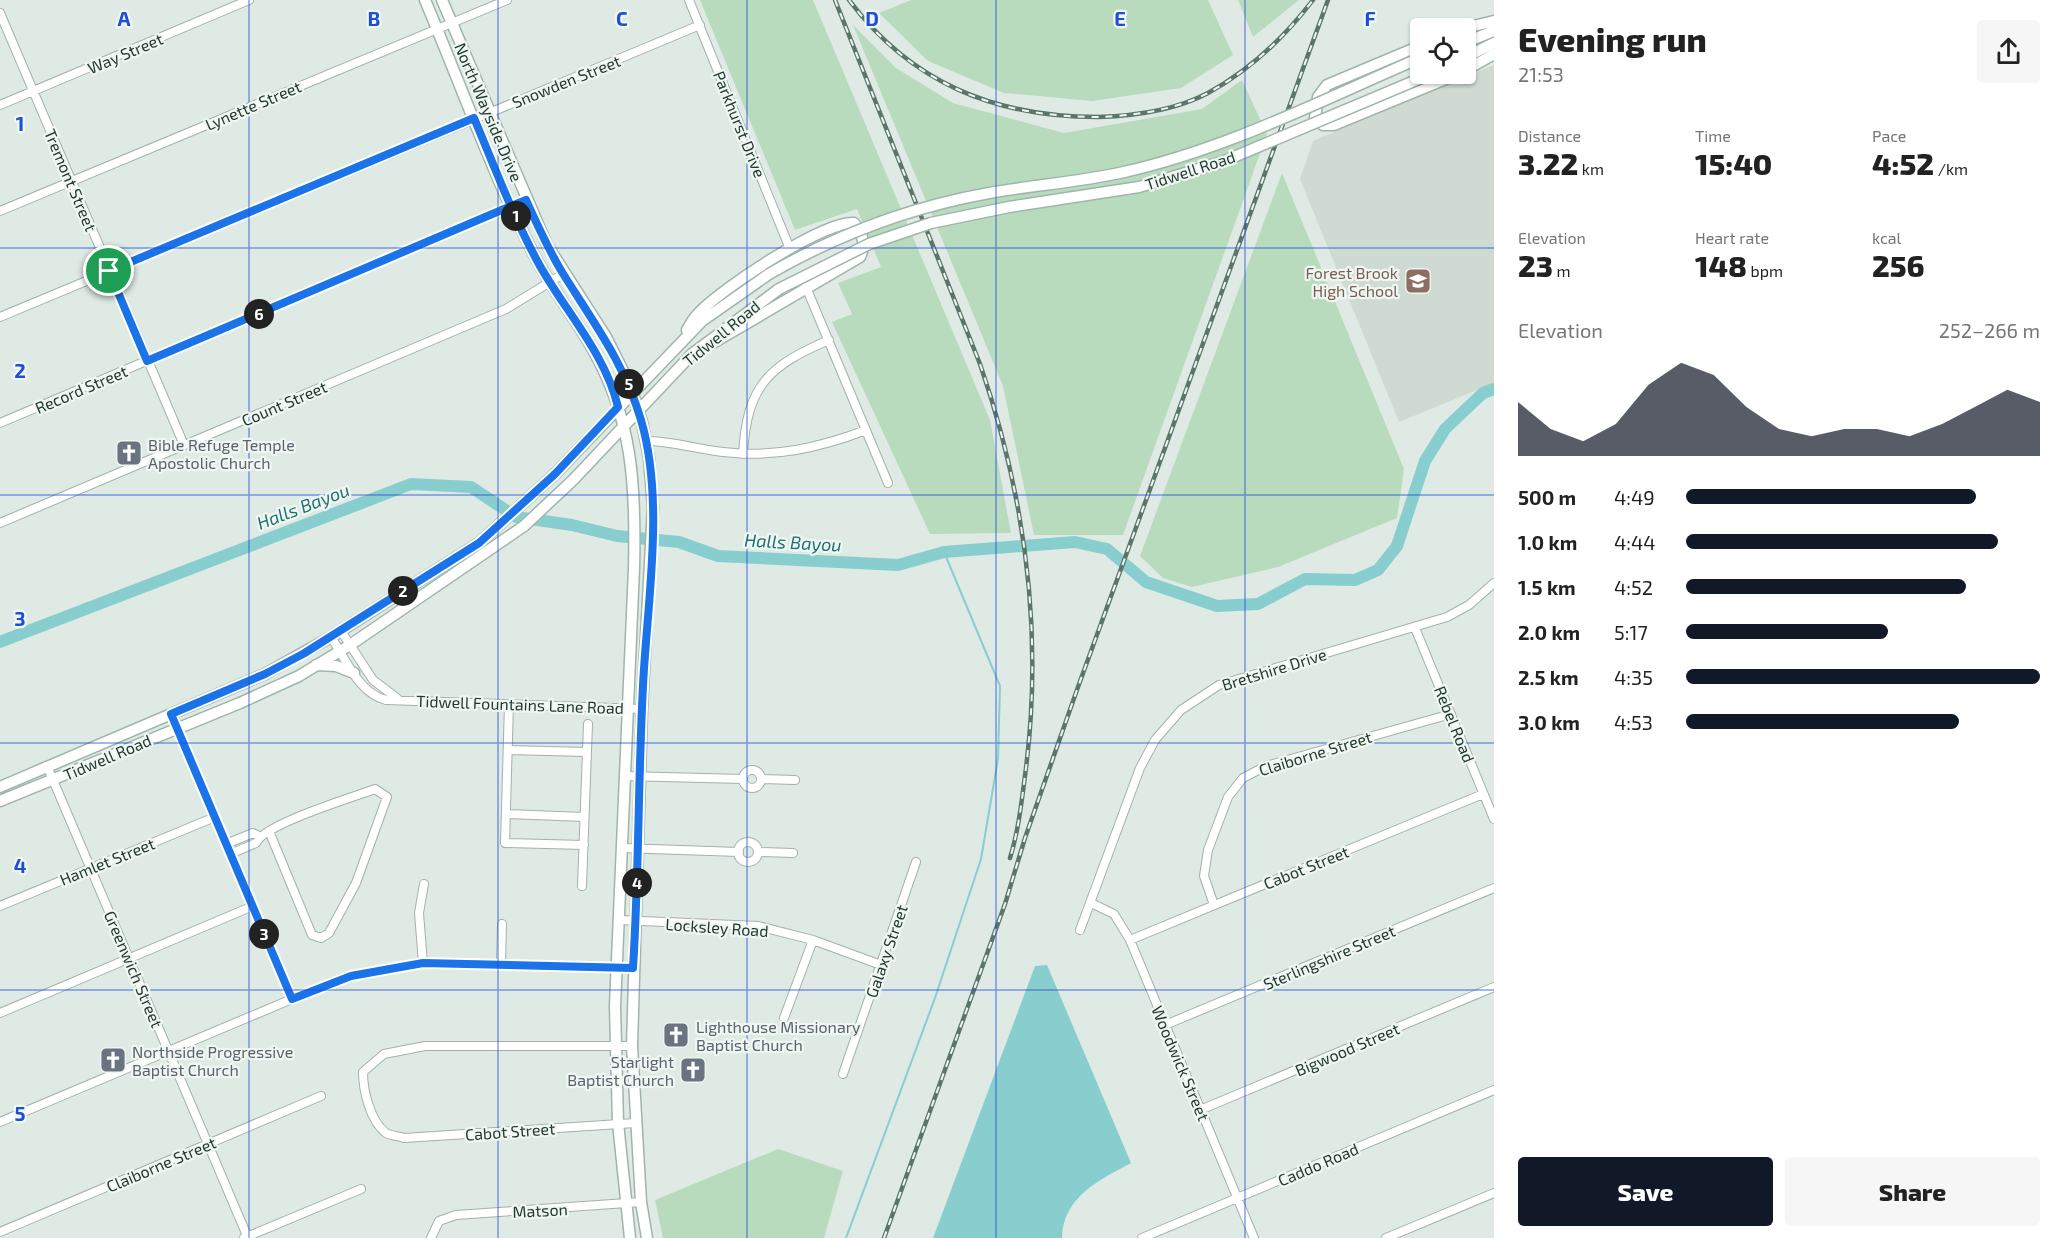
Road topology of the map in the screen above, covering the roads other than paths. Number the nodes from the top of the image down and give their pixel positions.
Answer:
1 (249, 0) edge
2 (425, 0) edge
3 (442, 0) edge
4 (507, 0) edge
5 (689, 0) edge
6 (0, 13) edge
7 (1494, 21) edge
8 (452, 23) junction
9 (1476, 25) edge
10 (700, 26) junction
11 (437, 29) junction
12 (1494, 31) edge
13 (1476, 38) edge
14 (1494, 43) edge
15 (1410, 50) edge
16 (1476, 52) edge
17 (1494, 54) edge
18 (1410, 62) edge
19 (1476, 64) edge
20 (1410, 83) edge
21 (1434, 84) edge
22 (34, 91) junction
23 (0, 105) edge
24 (489, 112) junction
25 (474, 118) junction
26 (71, 181) junction
27 (526, 200) junction
28 (511, 206) junction
29 (0, 211) edge
30 (790, 249) junction
31 (109, 271) junction
32 (563, 274) junction
33 (550, 282) junction
34 (806, 287) junction
35 (0, 317) edge
36 (829, 340) junction
37 (680, 342) junction
38 (692, 354) junction
39 (147, 361) junction
40 (633, 393) junction
41 (618, 407) junction
42 (638, 411) junction
43 (0, 423) edge
44 (623, 426) junction
45 (866, 430) junction
46 (646, 441) junction
47 (184, 446) junction
48 (743, 454) junction
49 (888, 483) dead end
50 (0, 523) edge
51 (1494, 584) edge
52 (1415, 628) junction
53 (336, 634) junction
54 (345, 648) junction
55 (316, 665) junction
56 (354, 673) junction
57 (398, 699) junction
58 (509, 704) junction
59 (627, 709) junction
60 (642, 709) junction
61 (171, 714) junction
62 (1451, 714) junction
63 (588, 724) dead end
64 (177, 727) junction
65 (508, 750) junction
66 (587, 752) junction
67 (47, 766) junction
68 (624, 776) junction
69 (640, 776) junction
70 (53, 779) junction
71 (795, 780) dead end
72 (0, 787) edge
73 (1483, 794) junction
74 (0, 801) edge
75 (506, 813) junction
76 (215, 817) junction
77 (585, 817) junction
78 (1494, 819) edge
79 (269, 831) junction
80 (259, 836) junction
81 (226, 844) junction
82 (584, 845) junction
83 (622, 848) junction
84 (639, 849) junction
85 (739, 852) junction
86 (758, 852) junction
87 (230, 854) junction
88 (793, 854) dead end
89 (916, 862) dead end
90 (90, 868) junction
91 (424, 884) dead end
92 (582, 886) dead end
93 (1494, 888) edge
94 (1090, 903) junction
95 (1214, 905) junction
96 (0, 906) edge
97 (253, 906) junction
98 (619, 920) junction
99 (636, 921) junction
100 (502, 924) dead end
101 (1080, 930) dead end
102 (813, 940) junction
103 (1130, 940) junction
104 (129, 958) junction
105 (423, 963) junction
106 (501, 963) junction
107 (881, 965) junction
108 (618, 967) junction
109 (633, 968) junction
110 (1494, 987) edge
111 (292, 999) junction
112 (0, 1013) edge
113 (784, 1018) dead end
114 (1165, 1025) junction
115 (616, 1046) junction
116 (632, 1046) junction
117 (168, 1051) junction
118 (843, 1074) dead end
119 (1494, 1090) edge
120 (321, 1096) dead end
121 (1200, 1110) junction
122 (0, 1122) edge
123 (618, 1123) junction
124 (634, 1123) junction
125 (207, 1144) junction
126 (361, 1189) dead end
127 (1494, 1193) edge
128 (1237, 1198) junction
129 (625, 1202) junction
130 (641, 1202) junction
131 (0, 1232) edge
132 (246, 1237) edge
133 (431, 1238) edge
134 (630, 1238) edge
135 (647, 1238) edge
136 (1142, 1238) edge
137 (1254, 1238) edge
138 (1386, 1238) edge

1 - 22 street, Way Street
2 - 11 main road, North Wayside Drive
3 - 8 main road, North Wayside Drive
4 - 8 street, Lynette Street
5 - 10 street, Parkhurst Drive
6 - 22 street, Tremont Street
7 - 9 main road
8 - 11 street, Lynette Street
8 - 24 main road, North Wayside Drive
10 - 24 street, Snowden Street
10 - 30 street, Parkhurst Drive
11 - 25 main road, North Wayside Drive
11 - 26 street, Lynette Street
12 - 13 main road
14 - 16 main road
15 - 21 main road
17 - 19 main road
18 - 37 main road, Tidwell Road, bridge
20 - 38 main road, Tidwell Road, bridge
22 - 23 street, Way Street
22 - 26 street, Tremont Street
24 - 25 street, Snowden Street
24 - 27 main road, North Wayside Drive
25 - 28 main road, North Wayside Drive
25 - 31 street, Snowden Street
26 - 29 street, Lynette Street
26 - 31 street, Tremont Street
27 - 28 street, Record Street
27 - 32 main road, North Wayside Drive
28 - 33 main road, North Wayside Drive
28 - 39 street, Record Street
30 - 34 main road
30 - 37 main road
31 - 35 street, Snowden Street
31 - 39 street, Tremont Street
32 - 33 street, Count Street
32 - 40 main road, North Wayside Drive
33 - 41 main road, North Wayside Drive
33 - 47 street, Count Street
34 - 36 street
34 - 38 main road
36 - 45 street
36 - 48 street
37 - 40 main road, Tidwell Road
38 - 42 main road, Tidwell Road
39 - 43 street, Record Street
39 - 47 street, Tremont Street
40 - 41 main road, Tidwell Road
40 - 42 main road, North Wayside Drive
41 - 44 main road, North Wayside Drive
41 - 53 main road, Tidwell Road
42 - 44 main road, Tidwell Road
42 - 46 main road, North Wayside Drive
44 - 54 main road, Tidwell Road
44 - 59 main road, North Wayside Drive
45 - 48 street
45 - 49 street
46 - 48 street
46 - 60 main road, North Wayside Drive
47 - 50 street, Count Street
51 - 52 street, Bretshire Drive
52 - 62 street, Rebel Road
52 - 94 street, Bretshire Drive
53 - 54 street, Tidwell Fountains Lane Road
53 - 61 main road, Tidwell Road
54 - 55 main road, Tidwell Road
54 - 56 street, Tidwell Fountains Lane Road
54 - 57 street, Tidwell Fountains Lane Road
55 - 56 main road
55 - 64 main road, Tidwell Road
56 - 57 street, Tidwell Fountains Lane Road
57 - 58 street, Tidwell Fountains Lane Road
58 - 59 street, Tidwell Fountains Lane Road
58 - 65 street
59 - 60 street, Tidwell Fountains Lane Road
59 - 68 main road, North Wayside Drive
60 - 69 main road, North Wayside Drive
61 - 64 street
61 - 67 main road, Tidwell Road
62 - 73 street, Rebel Road
62 - 95 street, Claiborne Street
63 - 66 street
64 - 70 main road, Tidwell Road
64 - 76 street
65 - 66 street
65 - 75 street
66 - 77 street
67 - 70 street, Greenwich Street
67 - 72 main road, Tidwell Road
68 - 69 street
68 - 83 main road, North Wayside Drive
69 - 71 street
69 - 84 main road, North Wayside Drive
70 - 74 main road, Tidwell Road
70 - 90 street, Greenwich Street
73 - 78 street, Rebel Road
73 - 95 street, Cabot Street
75 - 77 street
75 - 82 street
76 - 81 street
76 - 90 street, Hamlet Street
77 - 82 street
79 - 79 street
79 - 80 street
80 - 81 street
80 - 87 street
81 - 87 street
82 - 92 street
83 - 84 street
83 - 98 main road, North Wayside Drive
84 - 85 street
84 - 99 main road, North Wayside Drive
85 - 86 street
85 - 86 street
86 - 88 street
87 - 97 street
89 - 107 street, Galaxy Street
90 - 96 street, Hamlet Street
90 - 104 street, Greenwich Street
91 - 105 street
93 - 114 street, Sterlingshire Street
94 - 101 street, Bretshire Drive
94 - 103 street, Woodwick Street
95 - 103 street, Cabot Street
97 - 104 street
97 - 111 street
98 - 99 street, Locksley Road
98 - 108 main road, North Wayside Drive
99 - 102 street, Locksley Road
99 - 109 main road, North Wayside Drive
100 - 106 street
102 - 107 street, Locksley Road
102 - 113 street
103 - 114 street, Woodwick Street
104 - 112 street
104 - 117 street, Greenwich Street
105 - 106 street
105 - 111 street
106 - 108 street
107 - 118 street, Galaxy Street
108 - 109 street
108 - 115 main road, North Wayside Drive
109 - 116 main road, North Wayside Drive
110 - 121 street, Bigwood Street
111 - 117 street
114 - 121 street, Woodwick Street
115 - 116 street
115 - 123 main road, North Wayside Drive
115 - 123 street, Cabot Street
116 - 124 main road, North Wayside Drive
117 - 122 street
117 - 125 street, Greenwich Street
119 - 128 street, Caddo Road
120 - 125 street, Claiborne Street
121 - 128 street, Woodwick Street
123 - 124 street, Cabot Street
123 - 129 main road, North Wayside Drive
124 - 130 main road, North Wayside Drive
125 - 131 street, Claiborne Street
125 - 132 street, Greenwich Street
126 - 132 street
127 - 138 street
128 - 136 street, Caddo Road
128 - 137 street, Woodwick Street
129 - 130 street, Matson
129 - 133 street, Matson
129 - 134 main road, North Wayside Drive
130 - 135 main road, North Wayside Drive

